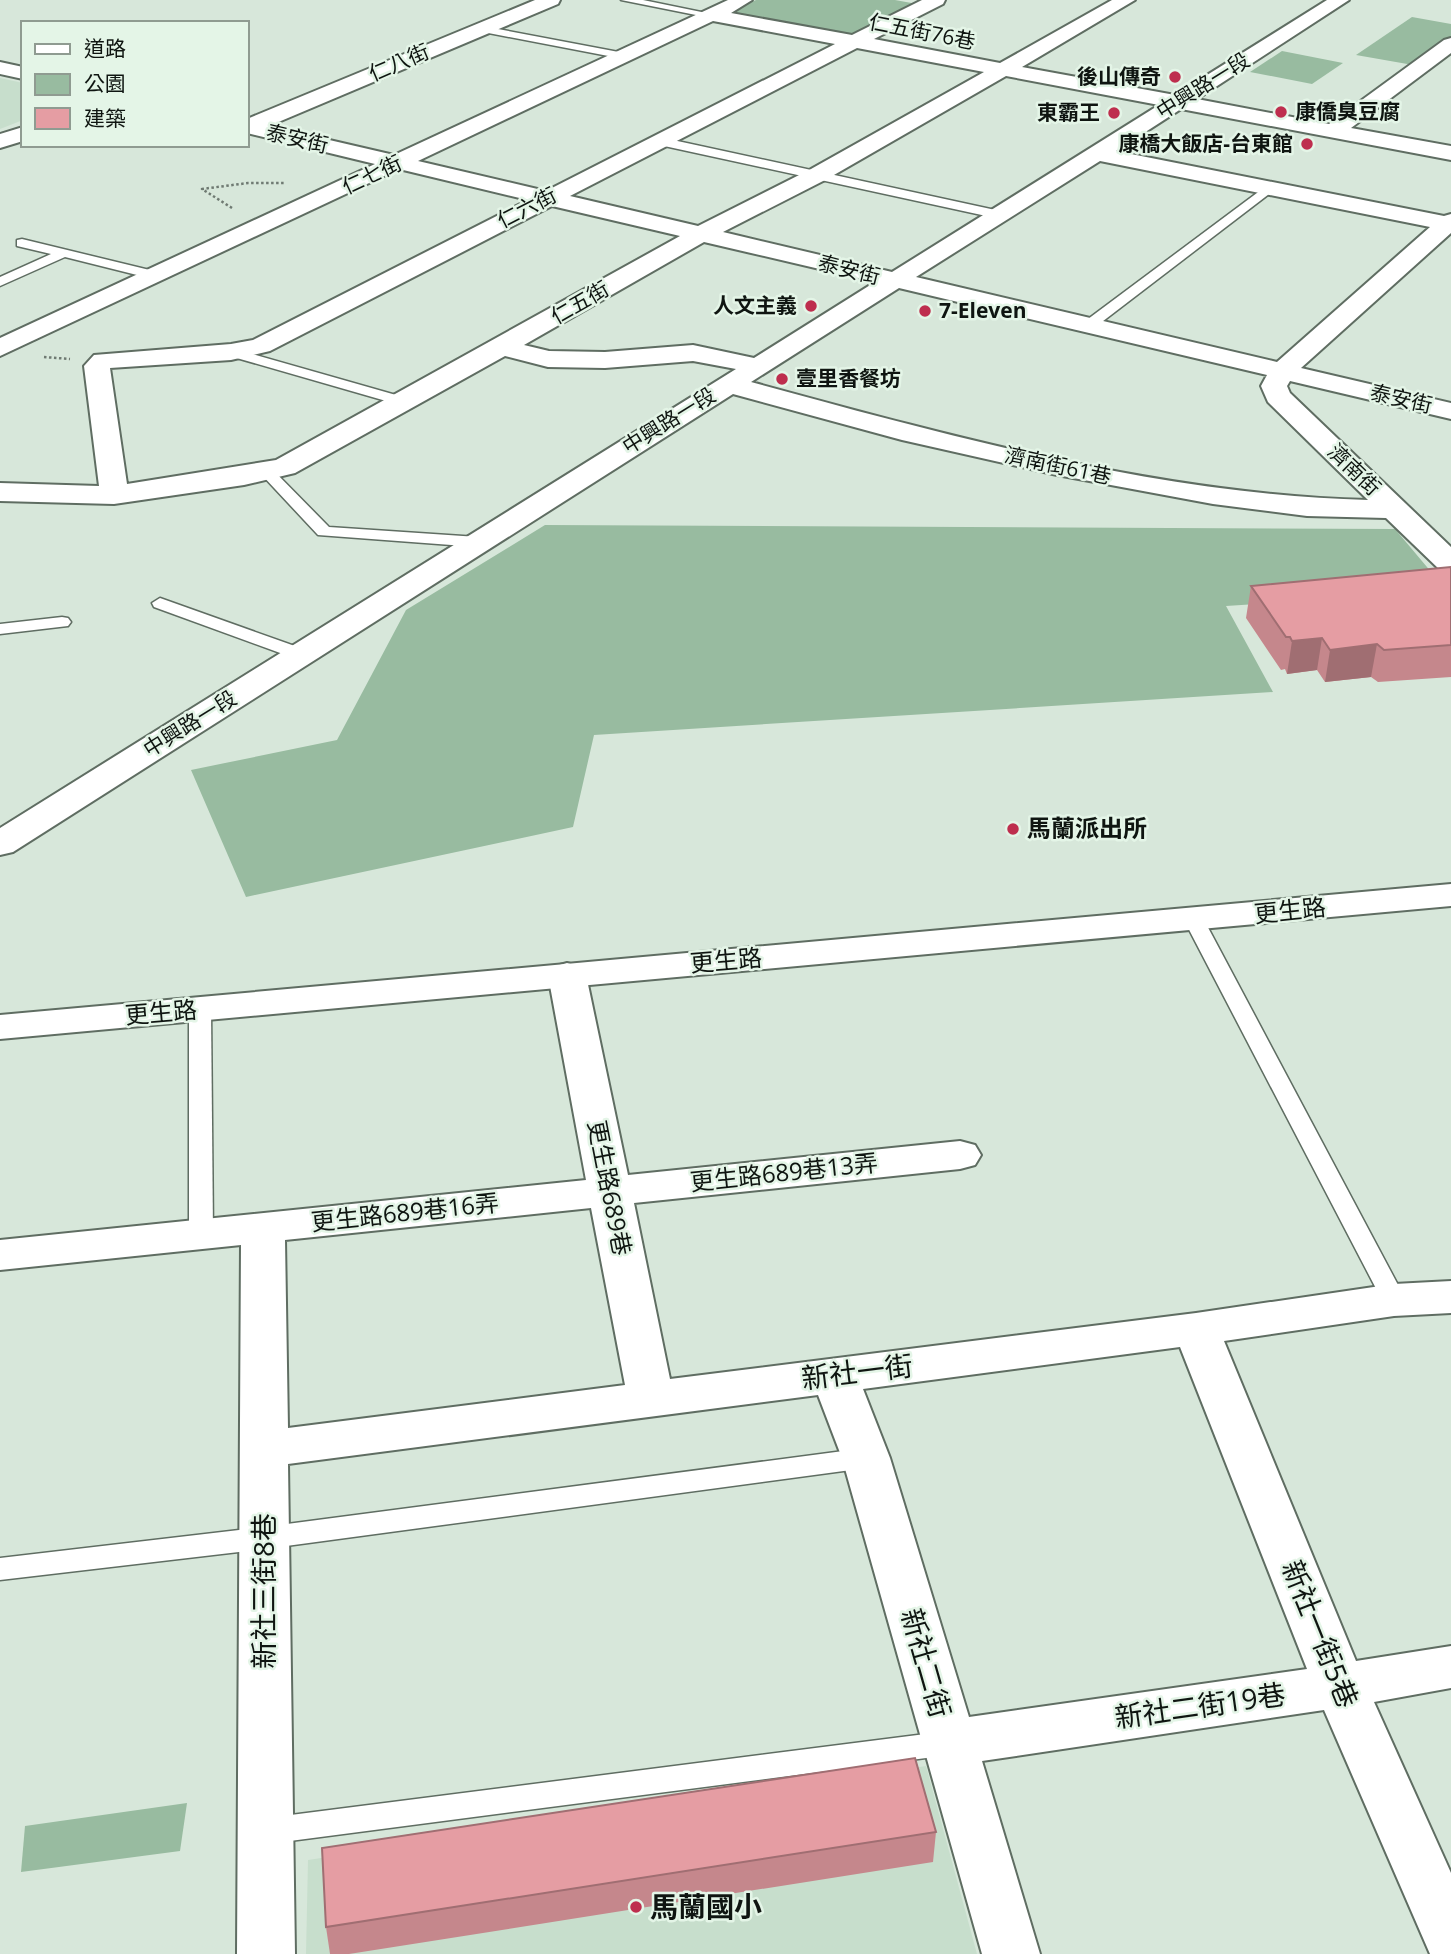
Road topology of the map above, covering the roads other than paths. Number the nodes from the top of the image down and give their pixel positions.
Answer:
1 (551, 0) edge
2 (626, 0) edge
3 (743, 0) edge
4 (936, 0) edge
5 (1126, 0) edge
6 (1340, 0) edge
7 (711, 15) junction
8 (482, 29) junction
9 (855, 42) junction
10 (1451, 44) edge
11 (624, 56) junction
12 (0, 68) edge
13 (1000, 71) junction
14 (21, 73) edge
15 (1177, 102) junction
16 (248, 127) edge
17 (248, 127) edge
18 (1333, 131) junction
19 (21, 134) edge
20 (659, 141) junction
21 (0, 142) edge
22 (1096, 153) junction
23 (1451, 153) edge
24 (398, 163) junction
25 (819, 174) junction
26 (1269, 188) junction
27 (549, 197) junction
28 (1000, 215) junction
29 (1450, 223) edge
30 (703, 233) junction
31 (22, 243) dead end
32 (64, 253) junction
33 (157, 276) junction
34 (891, 281) junction
35 (0, 282) edge
36 (1089, 326) junction
37 (503, 347) junction
38 (0, 348) edge
39 (231, 352) junction
40 (756, 366) junction
41 (1282, 371) junction
42 (728, 384) junction
43 (405, 402) junction
44 (1451, 411) edge
45 (265, 471) junction
46 (0, 492) edge
47 (114, 495) junction
48 (1394, 509) junction
49 (478, 542) junction
50 (1451, 564) edge
51 (160, 603) dead end
52 (62, 622) dead end
53 (0, 628) edge
54 (300, 654) junction
55 (0, 844) edge
56 (1451, 895) edge
57 (1194, 920) junction
58 (567, 975) junction
59 (200, 1009) junction
60 (0, 1027) edge
61 (960, 1155) dead end
62 (609, 1191) junction
63 (263, 1227) junction
64 (201, 1234) junction
65 (0, 1255) edge
66 (1451, 1297) edge
67 (1394, 1300) junction
68 (1196, 1329) junction
69 (834, 1374) junction
70 (651, 1401) junction
71 (264, 1449) junction
72 (866, 1458) junction
73 (264, 1538) junction
74 (0, 1569) edge
75 (1451, 1667) edge
76 (1340, 1686) junction
77 (949, 1743) junction
78 (265, 1831) junction
79 (1451, 1937) edge
80 (266, 1954) edge
81 (1012, 1954) edge

1 - 8 street, 仁八街
2 - 7 lane
3 - 7 street, 仁七街
4 - 9 street, 仁六街
5 - 13 street, 仁五街
6 - 15 street, 中興路一段
7 - 9 street, 仁五街76巷
7 - 11 street, 仁七街
8 - 11 lane
8 - 16 street, 仁八街
9 - 13 street, 仁五街76巷
9 - 20 street, 仁六街
10 - 18 street
11 - 24 street, 仁七街
12 - 14 street
13 - 15 street, 仁五街76巷
13 - 25 street, 仁五街
15 - 18 street, 仁五街76巷
15 - 22 street, 中興路一段
17 - 24 street, 泰安街
18 - 23 street, 仁五街76巷
19 - 21 street
20 - 25 lane
20 - 27 street, 仁六街
22 - 26 street
22 - 28 street, 中興路一段
24 - 27 street, 泰安街
24 - 33 street, 仁七街
25 - 28 lane
25 - 30 street, 仁五街
26 - 29 street
26 - 36 lane
27 - 30 street, 泰安街
27 - 39 street, 仁六街
28 - 34 street, 中興路一段
29 - 41 street
30 - 34 street, 泰安街
30 - 37 street, 仁五街
31 - 32 lane
32 - 33 lane
32 - 35 lane
33 - 38 street, 仁七街
34 - 36 street, 泰安街
34 - 40 street, 中興路一段
36 - 41 street, 泰安街
37 - 40 street
37 - 43 street, 仁五街
39 - 43 lane
39 - 47 street, 仁六街
40 - 42 street, 中興路一段
41 - 44 street, 泰安街
41 - 48 street, 濟南街
42 - 48 street, 濟南街61巷
42 - 49 street, 中興路一段
43 - 45 street, 仁五街
45 - 47 street, 仁五街
45 - 49 lane
46 - 47 street, 仁五街
48 - 50 street, 濟南街
49 - 54 street, 中興路一段
51 - 54 lane
52 - 53 lane
54 - 55 street, 中興路一段
56 - 57 street, 更生路
57 - 58 street, 更生路
57 - 67 lane
58 - 59 street, 更生路
58 - 62 street, 更生路689巷
59 - 60 street, 更生路
59 - 64 lane
61 - 62 street, 更生路689巷13弄
62 - 63 street, 更生路689巷16弄
62 - 70 street, 更生路689巷
63 - 64 street, 更生路689巷16弄
63 - 71 street, 新社三街8巷
64 - 65 street, 更生路689巷16弄
66 - 67 street, 新社一街
67 - 68 street, 新社一街
68 - 69 street, 新社一街
68 - 76 street, 新社一街5巷
69 - 70 street, 新社一街
69 - 72 street, 新社二街
70 - 71 street, 新社一街
71 - 73 street, 新社三街8巷
72 - 73 lane
72 - 77 street, 新社二街
73 - 74 lane
73 - 78 street, 新社三街8巷
75 - 76 street, 新社二街19巷
76 - 77 street, 新社二街19巷
76 - 79 street, 新社一街5巷
77 - 78 lane
77 - 81 street, 新社二街
78 - 80 street, 新社三街8巷

